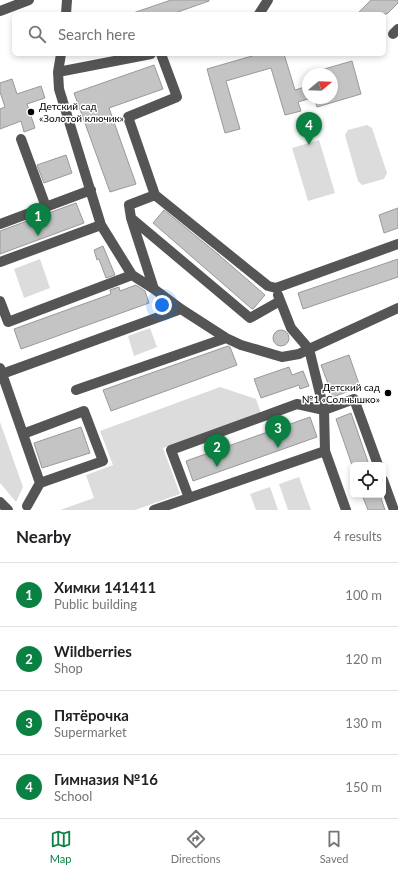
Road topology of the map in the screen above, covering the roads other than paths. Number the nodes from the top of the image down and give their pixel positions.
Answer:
1 (29, 0) edge
2 (67, 0) edge
3 (268, 0) edge
4 (0, 11) edge
5 (66, 12) edge
6 (260, 12) edge
7 (61, 56) edge
8 (141, 56) edge
9 (163, 56) edge
10 (58, 72) junction
11 (22, 139) dead end
12 (90, 190) junction
13 (155, 194) junction
14 (46, 207) junction
15 (131, 218) junction
16 (0, 224) edge
17 (101, 225) junction
18 (398, 244) edge
19 (0, 262) edge
20 (132, 275) junction
21 (276, 288) junction
22 (154, 289) junction
23 (0, 301) edge
24 (280, 301) junction
25 (398, 308) edge
26 (181, 309) junction
27 (226, 338) junction
28 (308, 349) junction
29 (1, 371) edge
30 (76, 390) dead end
31 (324, 410) junction
32 (23, 434) junction
33 (325, 451) junction
34 (377, 462) edge
35 (40, 483) junction
36 (386, 488) edge
37 (189, 498) junction
38 (0, 502) edge
39 (26, 505) edge
40 (178, 506) edge
41 (8, 510) edge
42 (154, 510) edge
43 (346, 510) edge
44 (394, 510) edge

1 - 4 street
2 - 5 street
3 - 6 street
7 - 10 street
8 - 10 street
9 - 13 street
10 - 12 street
11 - 14 street
12 - 14 street
12 - 17 street
13 - 15 street
13 - 21 street
14 - 16 street
15 - 22 street
15 - 24 street
17 - 19 street
17 - 20 street
18 - 21 street
20 - 22 street
20 - 23 street
21 - 24 street
22 - 26 street
24 - 28 street
25 - 28 street
26 - 27 street
26 - 29 street
27 - 28 street
27 - 30 street
28 - 31 street
29 - 32 street
31 - 33 street
31 - 34 street
31 - 37 street
32 - 35 street
32 - 35 street
33 - 37 street
33 - 43 street
35 - 39 street
36 - 44 street
37 - 40 street
38 - 41 street
40 - 42 street

